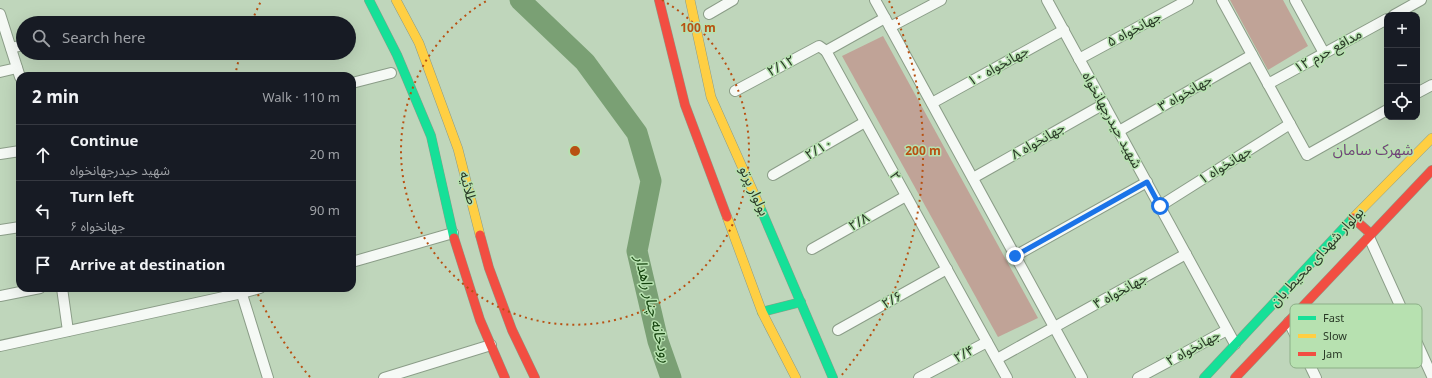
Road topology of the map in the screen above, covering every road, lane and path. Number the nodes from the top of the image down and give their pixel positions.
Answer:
1 (368, 0) edge
2 (396, 0) edge
3 (659, 0) edge
4 (690, 0) edge
5 (733, 0) edge
6 (875, 0) edge
7 (941, 0) edge
8 (1047, 0) edge
9 (1188, 0) edge
10 (1222, 0) edge
11 (1295, 0) edge
12 (1421, 0) edge
13 (1399, 12) edge
14 (0, 14) edge
15 (709, 14) dead end
16 (885, 18) junction
17 (1384, 21) edge
18 (890, 27) junction
19 (1064, 30) junction
20 (16, 47) edge
21 (11, 48) junction
22 (826, 51) junction
23 (1324, 53) junction
24 (1252, 55) junction
25 (1079, 59) junction
26 (0, 72) edge
27 (19, 72) edge
28 (391, 73) dead end
29 (356, 82) edge
30 (1268, 84) junction
31 (1432, 85) edge
32 (735, 91) dead end
33 (1420, 92) edge
34 (932, 103) junction
35 (1104, 104) junction
36 (1384, 112) edge
37 (865, 122) junction
38 (1290, 124) junction
39 (1119, 131) junction
40 (1432, 138) edge
41 (16, 152) edge
42 (0, 154) edge
43 (1432, 170) edge
44 (773, 175) dead end
45 (973, 178) junction
46 (1147, 182) junction
47 (906, 196) junction
48 (1160, 206) junction
49 (1353, 218) junction
50 (16, 228) edge
51 (0, 230) edge
52 (453, 233) junction
53 (1370, 235) junction
54 (812, 249) dead end
55 (1186, 254) junction
56 (1015, 256) junction
57 (356, 261) edge
58 (947, 269) junction
59 (20, 292) edge
60 (63, 292) edge
61 (237, 292) edge
62 (241, 292) edge
63 (0, 296) edge
64 (801, 302) junction
65 (1305, 304) edge
66 (1400, 304) edge
67 (762, 312) junction
68 (1288, 322) joint
69 (1290, 326) edge
70 (1055, 328) junction
71 (838, 330) dead end
72 (1227, 330) junction
73 (68, 331) junction
74 (987, 342) junction
75 (1235, 344) junction
76 (491, 345) junction
77 (0, 346) edge
78 (1422, 353) edge
79 (997, 359) junction
80 (1311, 368) edge
81 (1432, 376) edge
82 (266, 378) edge
83 (384, 378) edge
84 (505, 378) edge
85 (534, 378) edge
86 (796, 378) edge
87 (833, 378) edge
88 (919, 378) edge
89 (1007, 378) edge
90 (1082, 378) edge
91 (1138, 378) edge
92 (1204, 378) edge
93 (1236, 378) edge
94 (1316, 378) edge

1 - 52 main road, طلائیه
2 - 85 main road, طلائیه
3 - 67 main road
4 - 64 main road, بولوار پرتو
5 - 15 street
6 - 16 street
7 - 18 street
8 - 19 street, شهید حیدرجهانخواه
9 - 25 street, جهانخواه ۵
10 - 24 street
11 - 23 street
12 - 13 street
14 - 21 street
16 - 18 street
16 - 22 street
17 - 23 street, مدافع حرم ۱۲
18 - 34 street
19 - 25 street, شهید حیدرجهانخواه
19 - 34 street, جهانخواه ۱۰
20 - 21 street
21 - 27 street
22 - 32 street, ۲/۱۲
22 - 37 street, ۲
23 - 30 street, مدافع حرم ۱۲
24 - 30 street
24 - 39 street, جهانخواه ۳
25 - 35 street, شهید حیدرجهانخواه
26 - 27 street
28 - 29 street
30 - 38 street
31 - 33 street
34 - 45 street
35 - 39 street, شهید حیدرجهانخواه
35 - 45 street, جهانخواه ۸
36 - 38 street
37 - 44 street, ۲/۱۰
37 - 47 street, ۲
38 - 48 street, جهانخواه ۱
39 - 46 street, شهید حیدرجهانخواه
40 - 49 main road, بولوار شهدای محیط بان
41 - 42 street
43 - 53 main road, بولوار شهدای محیط بان
45 - 56 street
46 - 48 street, شهید حیدرجهانخواه
46 - 56 street
47 - 54 street, ۲/۸
47 - 58 street, ۲
48 - 55 street, شهید حیدرجهانخواه
49 - 53 main road
49 - 75 main road, بولوار شهدای محیط بان
50 - 51 street
52 - 57 street
52 - 76 main road, طلائیه
53 - 65 main road, بولوار شهدای محیط بان
53 - 66 street
55 - 70 street, جهانخواه ۴
55 - 72 street, شهید حیدرجهانخواه
56 - 70 street
58 - 71 street, ۲/۶
58 - 74 street, ۲
59 - 63 street
60 - 73 street
61 - 73 street
62 - 82 street
64 - 67 main road
64 - 87 main road, بولوار پرتو
67 - 86 main road
68 - 69 street
68 - 93 main road, بولوار شهدای محیط بان
70 - 79 street, جهانخواه ۴
70 - 90 street
72 - 75 street, شهید حیدرجهانخواه
72 - 91 street, جهانخواه ۲
73 - 77 street
74 - 79 street, ۲
74 - 88 street, ۲/۴
75 - 92 main road, بولوار شهدای محیط بان
76 - 83 street
76 - 84 main road, طلائیه
78 - 81 street
79 - 89 street, ۲
80 - 94 street

